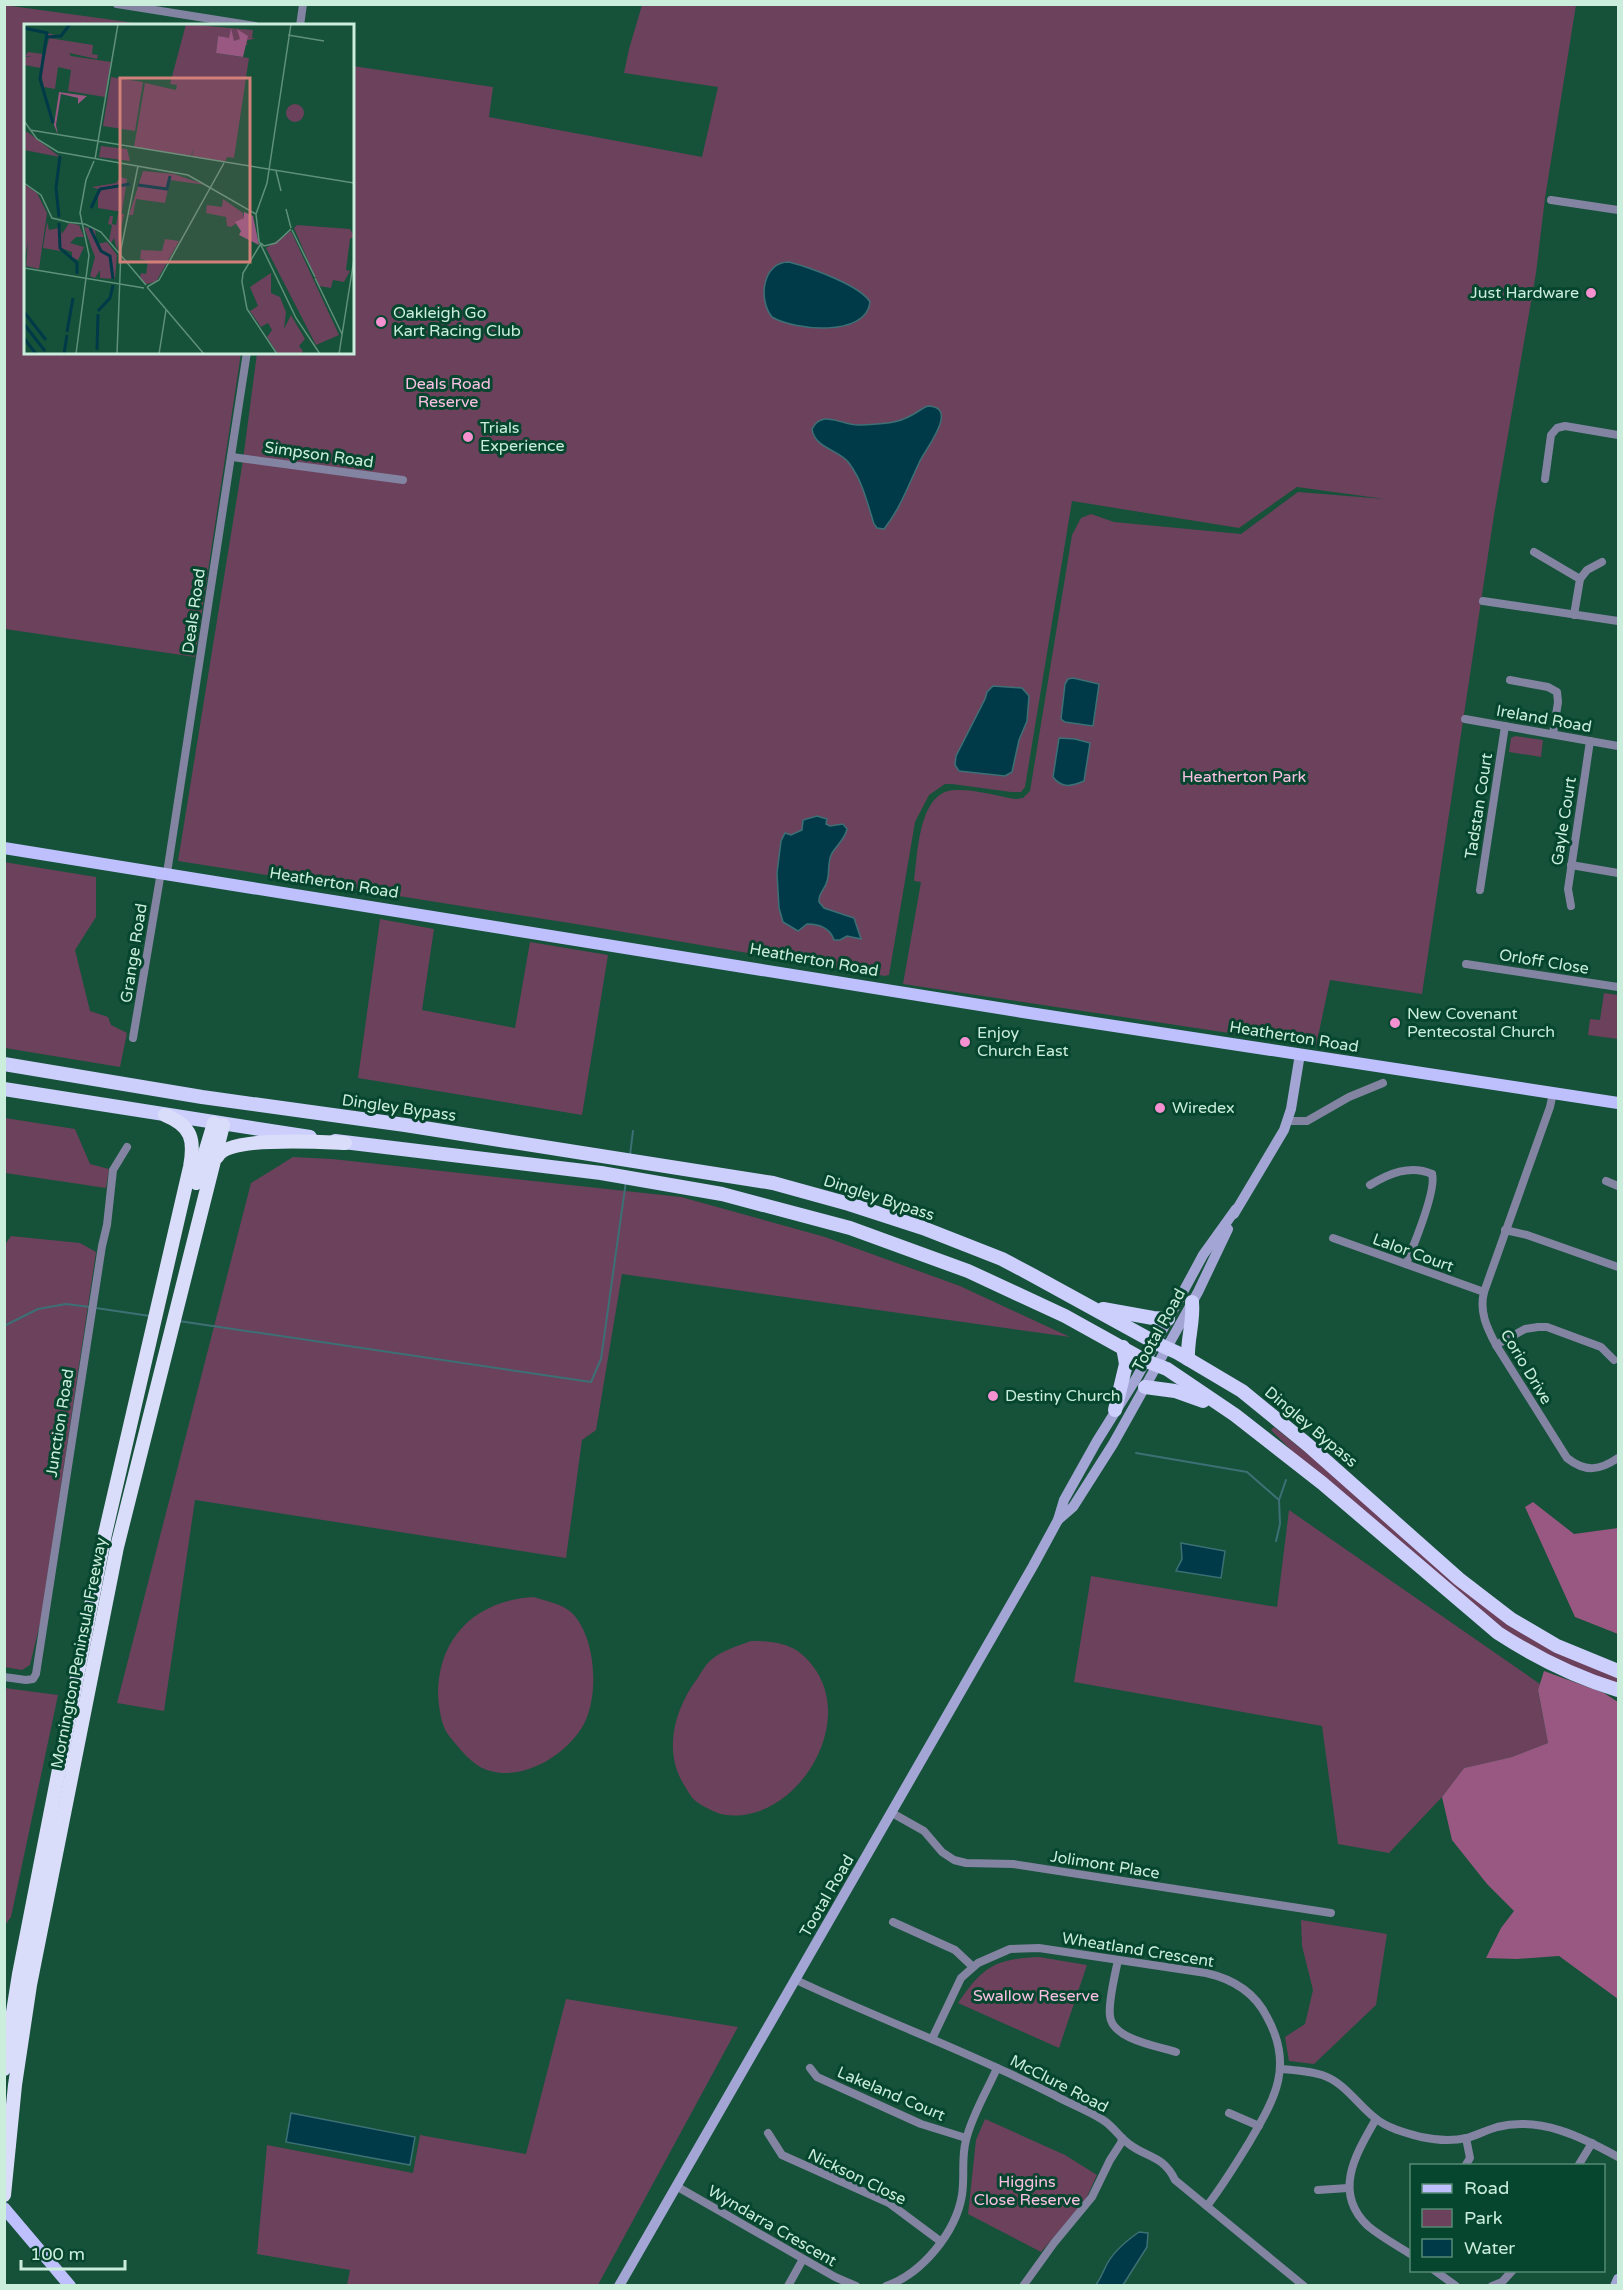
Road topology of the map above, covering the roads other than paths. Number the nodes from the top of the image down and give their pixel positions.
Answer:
1 (117, 4) edge
2 (303, 4) edge
3 (242, 24) edge
4 (300, 24) edge
5 (1551, 200) dead end
6 (1618, 210) edge
7 (247, 354) edge
8 (1618, 435) edge
9 (232, 457) junction
10 (1545, 479) dead end
11 (403, 480) dead end
12 (1534, 552) dead end
13 (1602, 562) dead end
14 (1580, 579) junction
15 (1483, 601) dead end
16 (1574, 615) junction
17 (1618, 621) edge
18 (1510, 680) dead end
19 (1465, 719) dead end
20 (1505, 726) junction
21 (1553, 734) junction
22 (1590, 741) junction
23 (1618, 746) edge
24 (4, 848) edge
25 (1571, 865) junction
26 (164, 873) junction
27 (1618, 873) edge
28 (1480, 890) dead end
29 (1571, 906) dead end
30 (1466, 964) dead end
31 (1618, 987) edge
32 (133, 1038) dead end
33 (1300, 1054) junction
34 (4, 1064) edge
35 (1383, 1083) dead end
36 (4, 1089) edge
37 (1553, 1093) junction
38 (225, 1100) junction
39 (1618, 1103) edge
40 (165, 1115) junction
41 (1287, 1121) junction
42 (218, 1124) junction
43 (345, 1143) junction
44 (128, 1147) dead end
45 (217, 1157) junction
46 (1606, 1181) dead end
47 (1370, 1185) dead end
48 (1618, 1186) edge
49 (1236, 1209) junction
50 (1507, 1226) junction
51 (1333, 1239) dead end
52 (171, 1256) junction
53 (1406, 1264) junction
54 (1618, 1268) edge
55 (1484, 1292) junction
56 (1192, 1302) junction
57 (1092, 1307) junction
58 (1168, 1319) junction
59 (1161, 1345) junction
60 (1497, 1345) junction
61 (1123, 1347) junction
62 (1188, 1359) junction
63 (1614, 1360) dead end
64 (1151, 1363) junction
65 (1145, 1387) junction
66 (1115, 1410) junction
67 (1235, 1415) junction
68 (1618, 1458) edge
69 (1058, 1520) junction
70 (1618, 1670) edge
71 (4, 1677) edge
72 (1618, 1690) edge
73 (892, 1813) junction
74 (1331, 1913) dead end
75 (893, 1922) dead end
76 (1118, 1960) junction
77 (972, 1966) junction
78 (796, 1980) junction
79 (932, 2039) junction
80 (1176, 2052) dead end
81 (810, 2068) dead end
82 (997, 2068) junction
83 (4, 2069) edge
84 (1281, 2069) junction
85 (1230, 2114) dead end
86 (1376, 2119) junction
87 (1259, 2126) junction
88 (768, 2133) dead end
89 (966, 2138) junction
90 (1122, 2138) junction
91 (1466, 2138) junction
92 (1592, 2143) junction
93 (1618, 2157) edge
94 (1466, 2164) edge
95 (1579, 2164) edge
96 (676, 2186) junction
97 (1348, 2188) junction
98 (1318, 2190) dead end
99 (5, 2195) edge
100 (1207, 2206) junction
101 (4, 2208) edge
102 (940, 2241) junction
103 (1410, 2253) edge
104 (803, 2259) junction
105 (1435, 2272) edge
106 (1512, 2272) edge
107 (1618, 2279) edge
108 (70, 2286) edge
109 (619, 2286) edge
110 (788, 2286) edge
111 (856, 2286) edge
112 (886, 2286) edge
113 (1023, 2286) edge
114 (1304, 2286) edge
115 (1456, 2286) edge
116 (1492, 2286) edge
117 (1615, 2286) edge

1 - 3 street
2 - 4 street
5 - 6 street
7 - 9 street, Deals Road
8 - 10 street
9 - 11 street, Simpson Road
9 - 26 street, Deals Road
12 - 14 street
13 - 14 street
14 - 16 street
15 - 16 street
16 - 17 street
18 - 21 street
19 - 20 street, Ireland Road
20 - 21 street, Ireland Road
20 - 28 street, Tadstan Court
21 - 22 street, Ireland Road
22 - 23 street, Ireland Road
22 - 25 street, Gayle Court
24 - 26 main road, Heatherton Road
25 - 27 street
25 - 29 street, Gayle Court
26 - 32 street, Grange Road
26 - 33 main road, Heatherton Road
30 - 31 street, Orloff Close
33 - 37 main road, Heatherton Road
33 - 41 main road, Tootal Road
34 - 38 highway, Dingley Bypass
35 - 41 street
36 - 40 highway
37 - 39 main road, Heatherton Road
37 - 50 street, Corio Drive
38 - 42 highway
38 - 57 highway, Dingley Bypass
40 - 42 highway
40 - 52 highway, Mornington Peninsula Freeway
41 - 49 main road, Tootal Road
42 - 43 highway
42 - 45 highway, Mornington Peninsula Freeway
42 - 52 highway, Mornington Peninsula Freeway
43 - 45 highway
43 - 61 highway
44 - 71 street, Junction Road
45 - 99 highway, Mornington Peninsula Freeway
46 - 48 street
47 - 53 street
49 - 56 main road, Tootal Road
49 - 58 main road, Tootal Road
50 - 54 street
50 - 55 street, Corio Drive
51 - 53 street, Lalor Court
52 - 83 highway, Mornington Peninsula Freeway
53 - 55 street, Lalor Court
55 - 60 street, Corio Drive
56 - 59 main road, Tootal Road
56 - 62 highway
57 - 58 highway
57 - 59 highway, Dingley Bypass
58 - 59 main road, Tootal Road
59 - 62 highway, Dingley Bypass
59 - 64 main road, Tootal Road
60 - 63 street
60 - 68 street, Corio Drive
61 - 64 highway
61 - 66 highway
62 - 70 highway, Dingley Bypass
64 - 65 main road, Tootal Road
64 - 66 main road, Tootal Road
64 - 67 highway
65 - 67 highway
65 - 69 main road, Tootal Road
66 - 69 main road, Tootal Road
67 - 72 highway
69 - 73 main road, Tootal Road
73 - 74 street, Jolimont Place
73 - 78 main road, Tootal Road
75 - 77 street
76 - 77 street, Wheatland Crescent
76 - 80 street
76 - 84 street, Wheatland Crescent
77 - 79 street, Wheatland Crescent
78 - 79 street, McClure Road
78 - 96 main road, Tootal Road
79 - 82 street, McClure Road
81 - 89 street, Lakeland Court
82 - 89 street
82 - 90 street, McClure Road
84 - 86 street
84 - 87 street, Wheatland Crescent
85 - 87 street
86 - 91 street
86 - 97 street
87 - 100 street, Wheatland Crescent
88 - 102 street, Nickson Close
89 - 102 street
90 - 100 street, McClure Road
90 - 113 street
91 - 92 street
91 - 94 street
92 - 93 street
92 - 95 street
96 - 104 street, Wyndarra Crescent
96 - 109 main road, Tootal Road
97 - 98 street
97 - 103 street
100 - 114 street, McClure Road
101 - 108 main road
102 - 112 street
104 - 110 street
104 - 111 street, Wyndarra Crescent
105 - 115 street
106 - 116 street
107 - 117 main road

